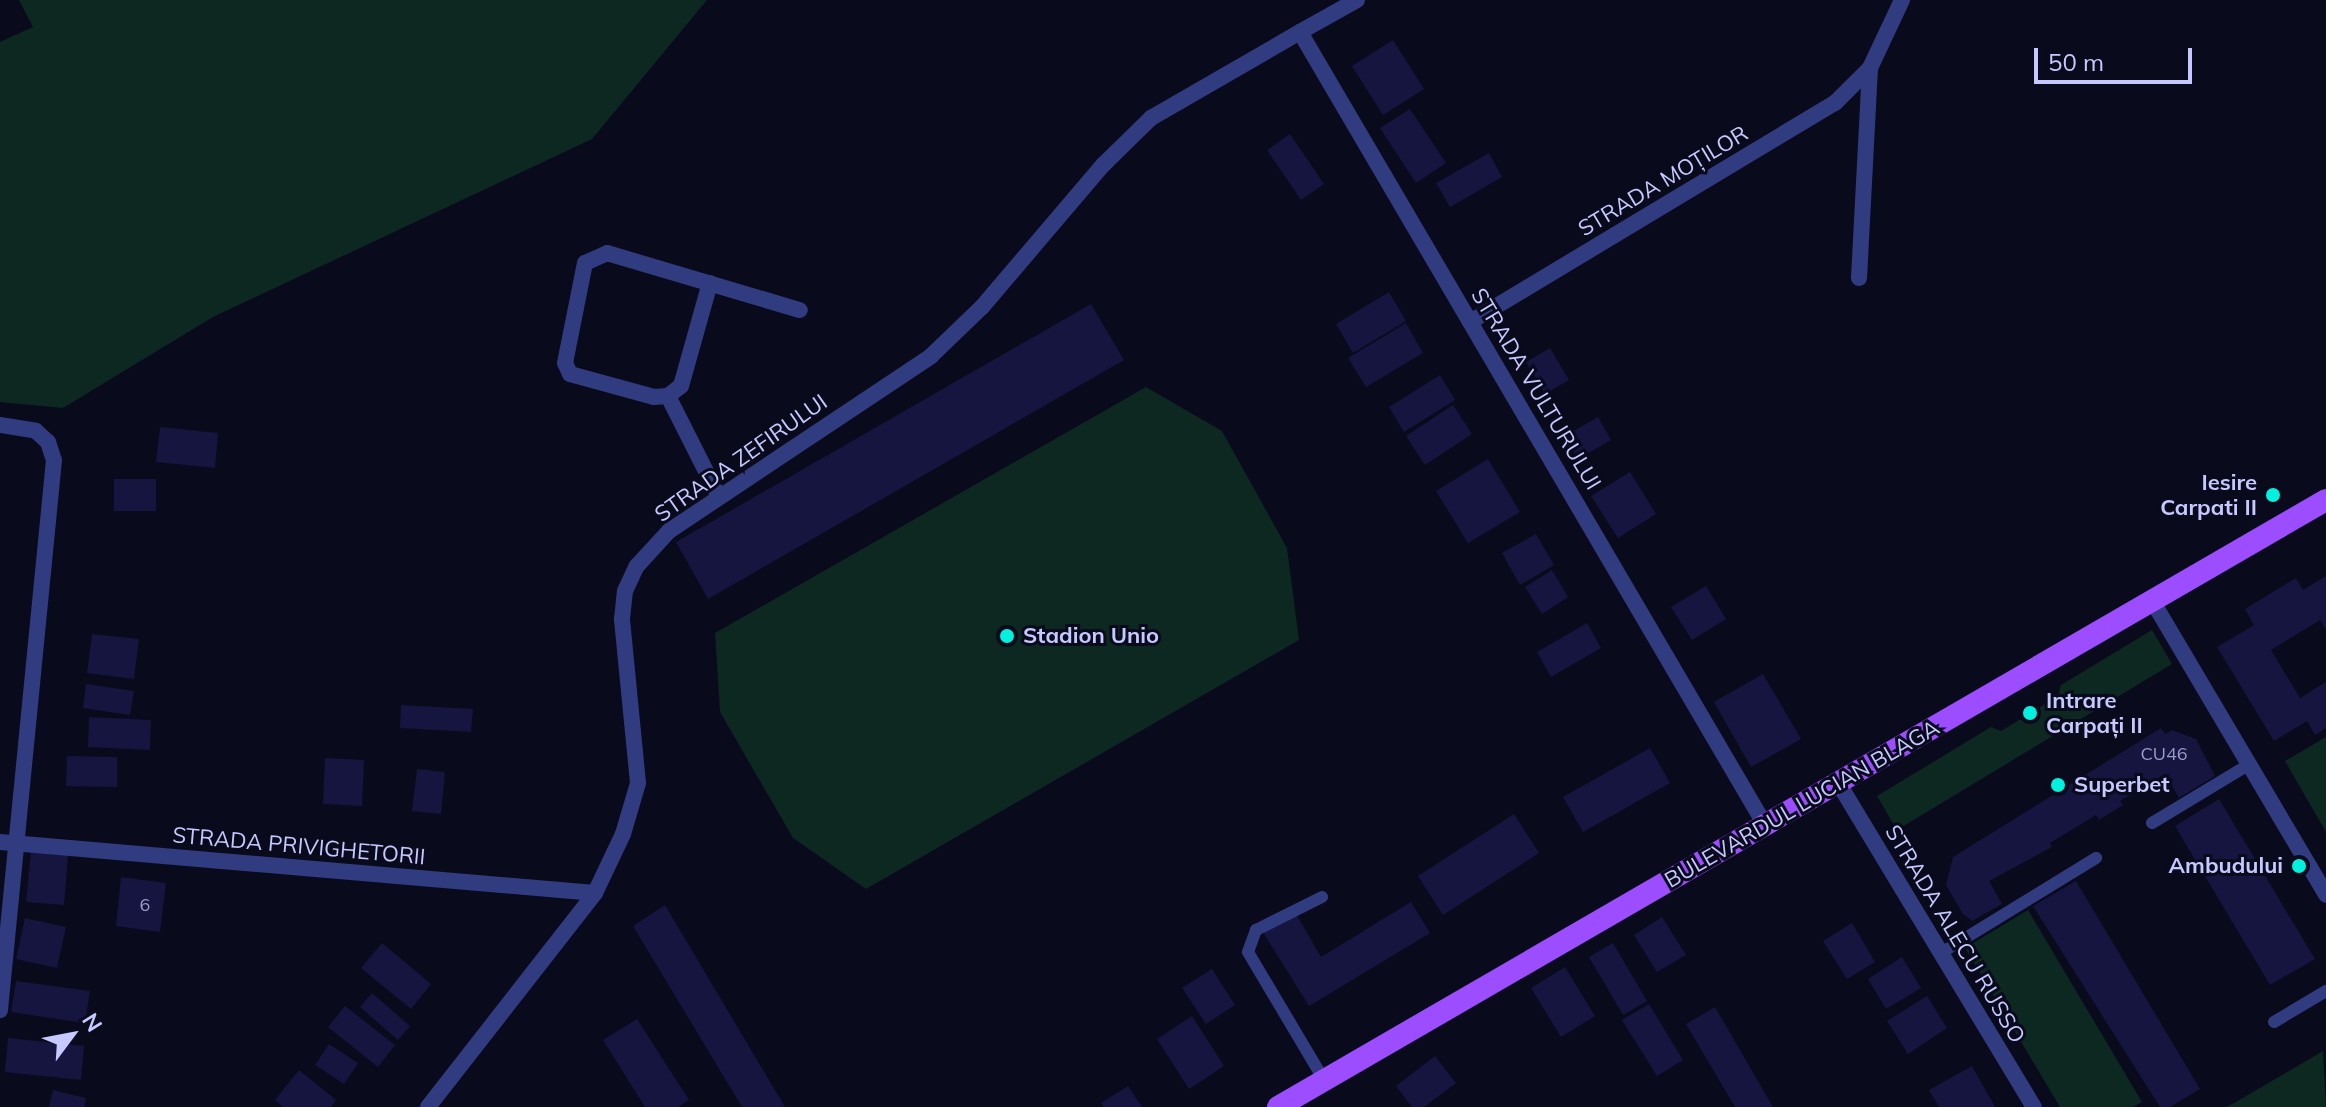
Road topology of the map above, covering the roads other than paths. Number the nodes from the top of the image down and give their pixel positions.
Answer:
1 (1357, 0) edge
2 (1902, 0) edge
3 (1300, 32) junction
4 (1870, 68) junction
5 (1859, 278) dead end
6 (710, 283) junction
7 (800, 310) dead end
8 (1470, 322) junction
9 (668, 396) junction
10 (0, 425) edge
11 (719, 497) junction
12 (2326, 500) edge
13 (2153, 602) junction
14 (2248, 765) junction
15 (1839, 784) junction
16 (2152, 823) dead end
17 (1765, 825) junction
18 (8, 843) edge
19 (2096, 858) dead end
20 (595, 893) junction
21 (2326, 895) edge
22 (1322, 897) dead end
23 (1941, 953) junction
24 (2326, 991) edge
25 (0, 1010) edge
26 (2274, 1022) dead end
27 (1324, 1080) junction
28 (428, 1107) edge
29 (1278, 1107) edge
30 (2034, 1107) edge

1 - 3 street
2 - 4 street, STRADA MOȚILOR
3 - 8 street, STRADA VULTURULUI
3 - 11 street, STRADA ZEFIRULUI
4 - 5 street, STRADA MOȚILOR
4 - 8 street, STRADA MOȚILOR
6 - 7 street
6 - 9 street
6 - 9 street
8 - 17 street, STRADA VULTURULUI
9 - 11 street
10 - 18 street
11 - 20 street, STRADA ZEFIRULUI
12 - 13 main road, BULEVARDUL LUCIAN BLAGA
13 - 14 street
13 - 15 main road, BULEVARDUL LUCIAN BLAGA
14 - 16 lane
14 - 21 street
15 - 17 main road, BULEVARDUL LUCIAN BLAGA
15 - 23 street, STRADA ALECU RUSSO
17 - 27 main road, BULEVARDUL LUCIAN BLAGA
18 - 20 street, STRADA PRIVIGHETORII
18 - 25 street
19 - 23 lane
20 - 28 street, STRADA ZEFIRULUI
22 - 27 lane
23 - 30 street, STRADA ALECU RUSSO
24 - 26 lane
27 - 29 main road, BULEVARDUL LUCIAN BLAGA

